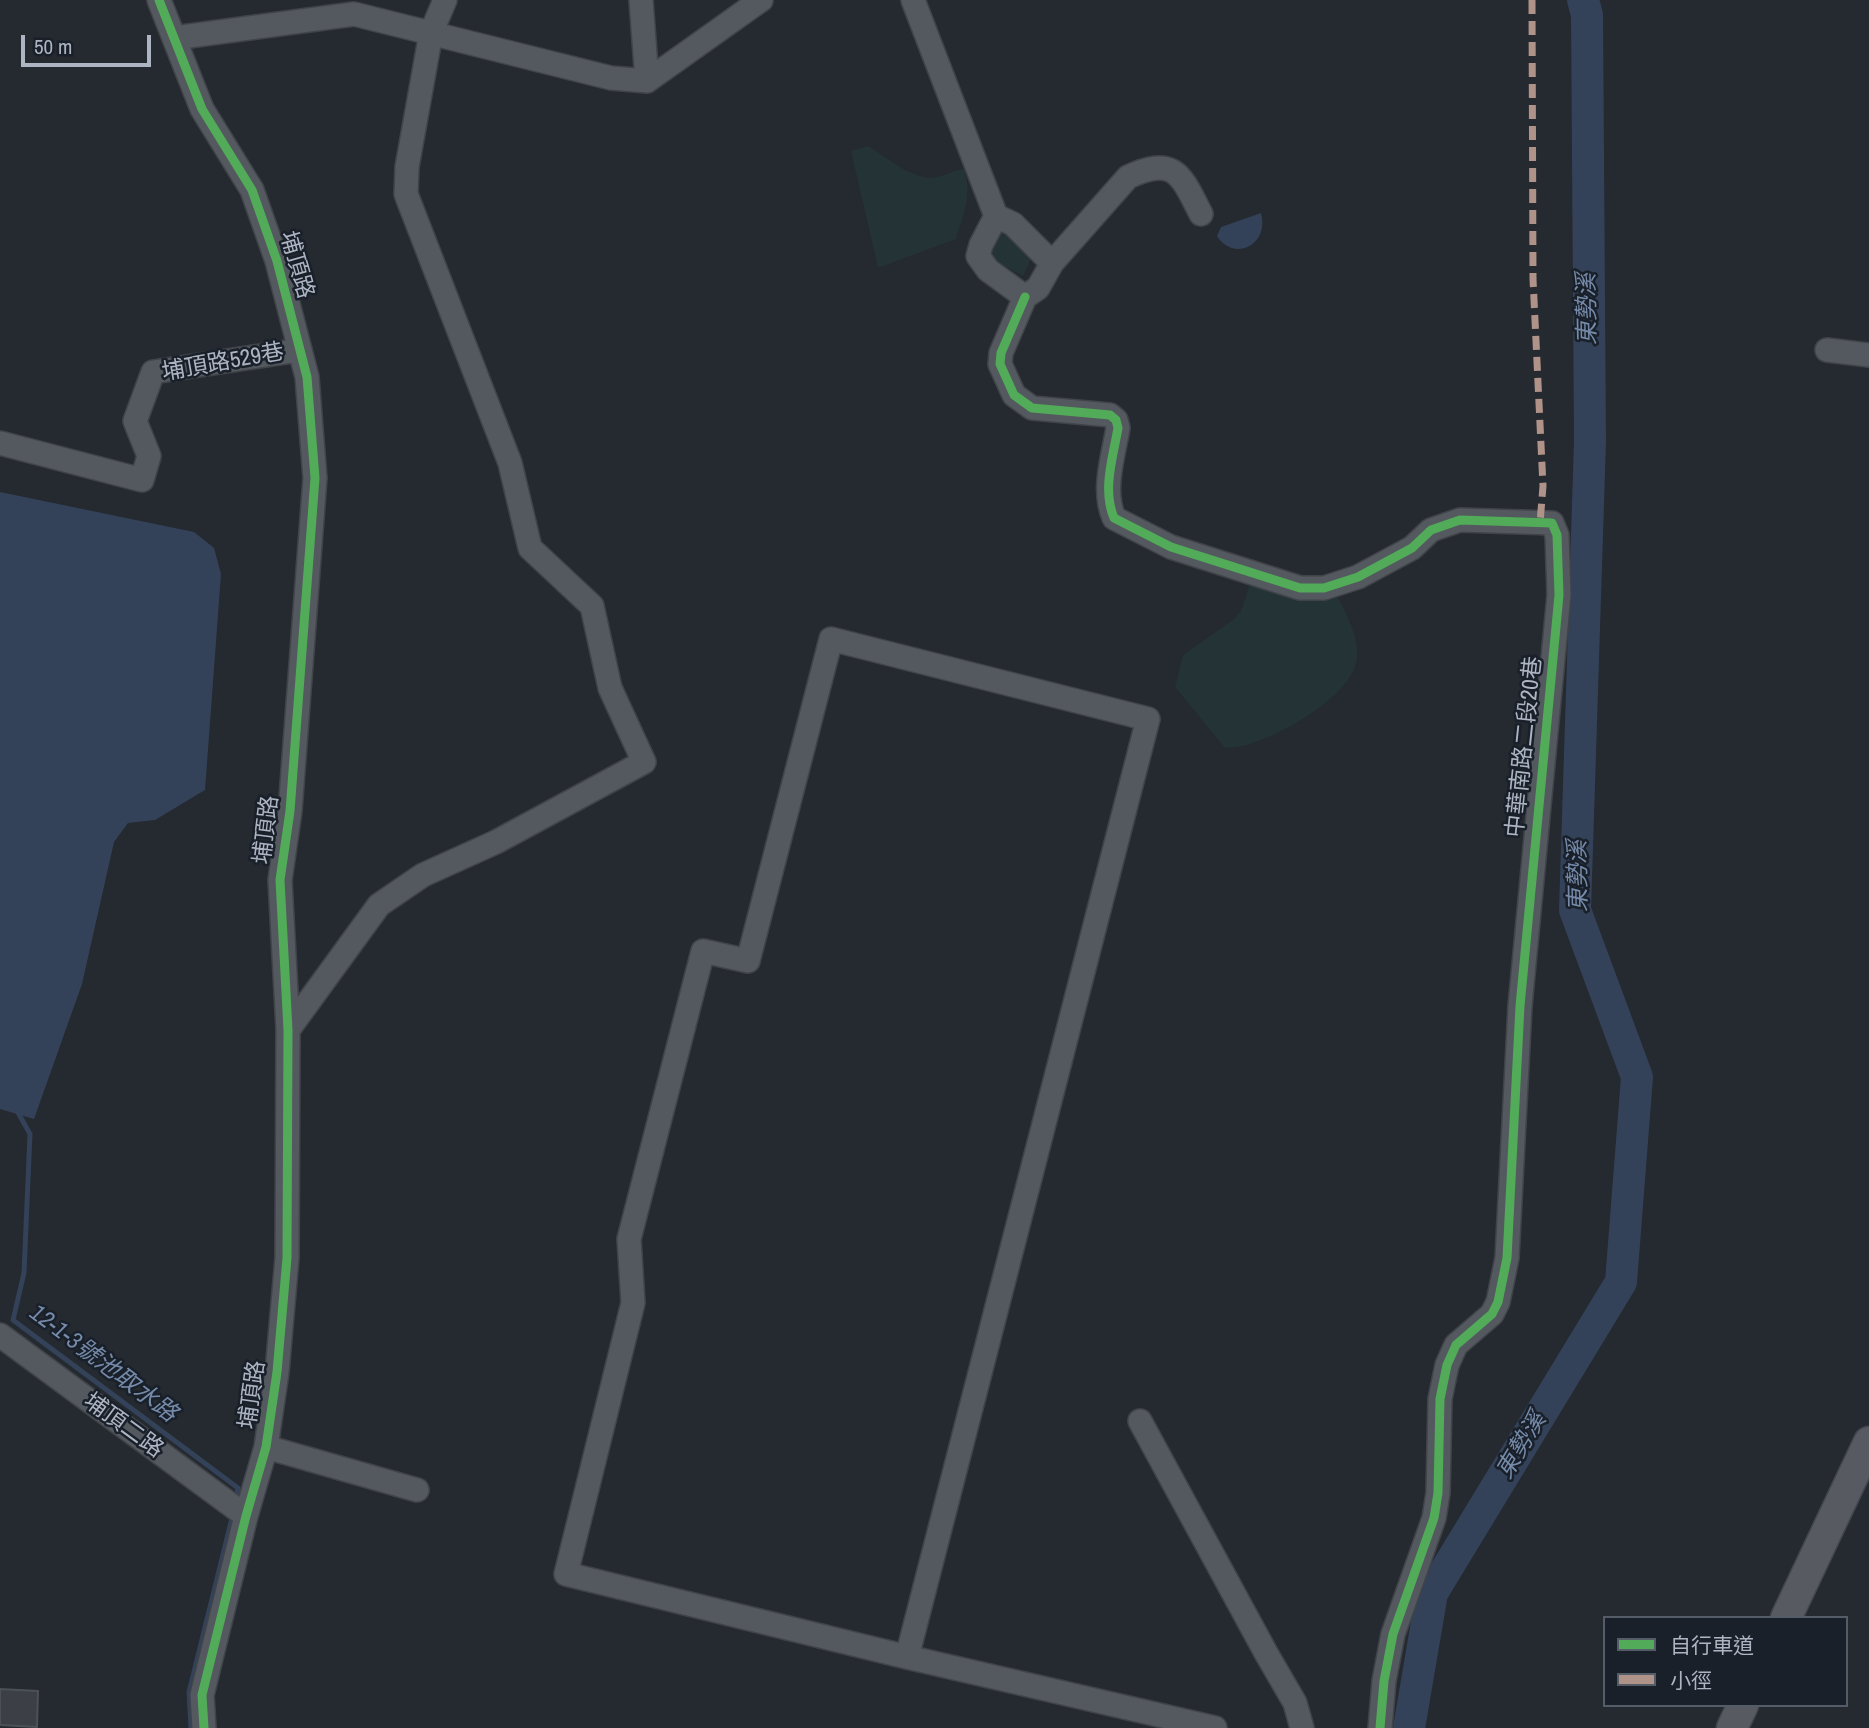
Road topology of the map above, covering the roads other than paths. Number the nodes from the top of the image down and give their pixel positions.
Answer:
1 (159, 0) edge
2 (445, 0) edge
3 (641, 0) edge
4 (761, 0) edge
5 (913, 0) edge
6 (431, 33) junction
7 (173, 38) junction
8 (648, 81) junction
9 (1201, 214) dead end
10 (996, 216) junction
11 (1052, 263) junction
12 (1025, 297) junction
13 (300, 350) junction
14 (1827, 350) dead end
15 (1869, 355) edge
16 (0, 443) edge
17 (288, 1030) junction
18 (0, 1335) edge
19 (1140, 1421) dead end
20 (1869, 1442) edge
21 (266, 1447) junction
22 (417, 1490) dead end
23 (246, 1516) junction
24 (1787, 1616) edge
25 (907, 1657) junction
26 (1742, 1707) edge
27 (204, 1728) edge
28 (1215, 1728) edge
29 (1302, 1728) edge
30 (1380, 1728) edge
31 (1732, 1728) edge

1 - 7 street, 埔頂路
2 - 6 street
3 - 8 street
4 - 8 street
5 - 10 street
6 - 7 street
6 - 8 street
6 - 17 street
7 - 13 street, 埔頂路
9 - 11 street
10 - 11 street
10 - 12 street
11 - 12 street
12 - 30 street, 中華南路二段20巷
13 - 16 street, 埔頂路529巷
13 - 17 street, 埔頂路
14 - 15 street
17 - 21 street, 埔頂路
18 - 23 street, 埔頂二路
19 - 29 street
20 - 24 main road
21 - 22 street
21 - 23 street, 埔頂路
23 - 27 street, 埔頂路
25 - 25 street
25 - 28 street
26 - 31 main road

